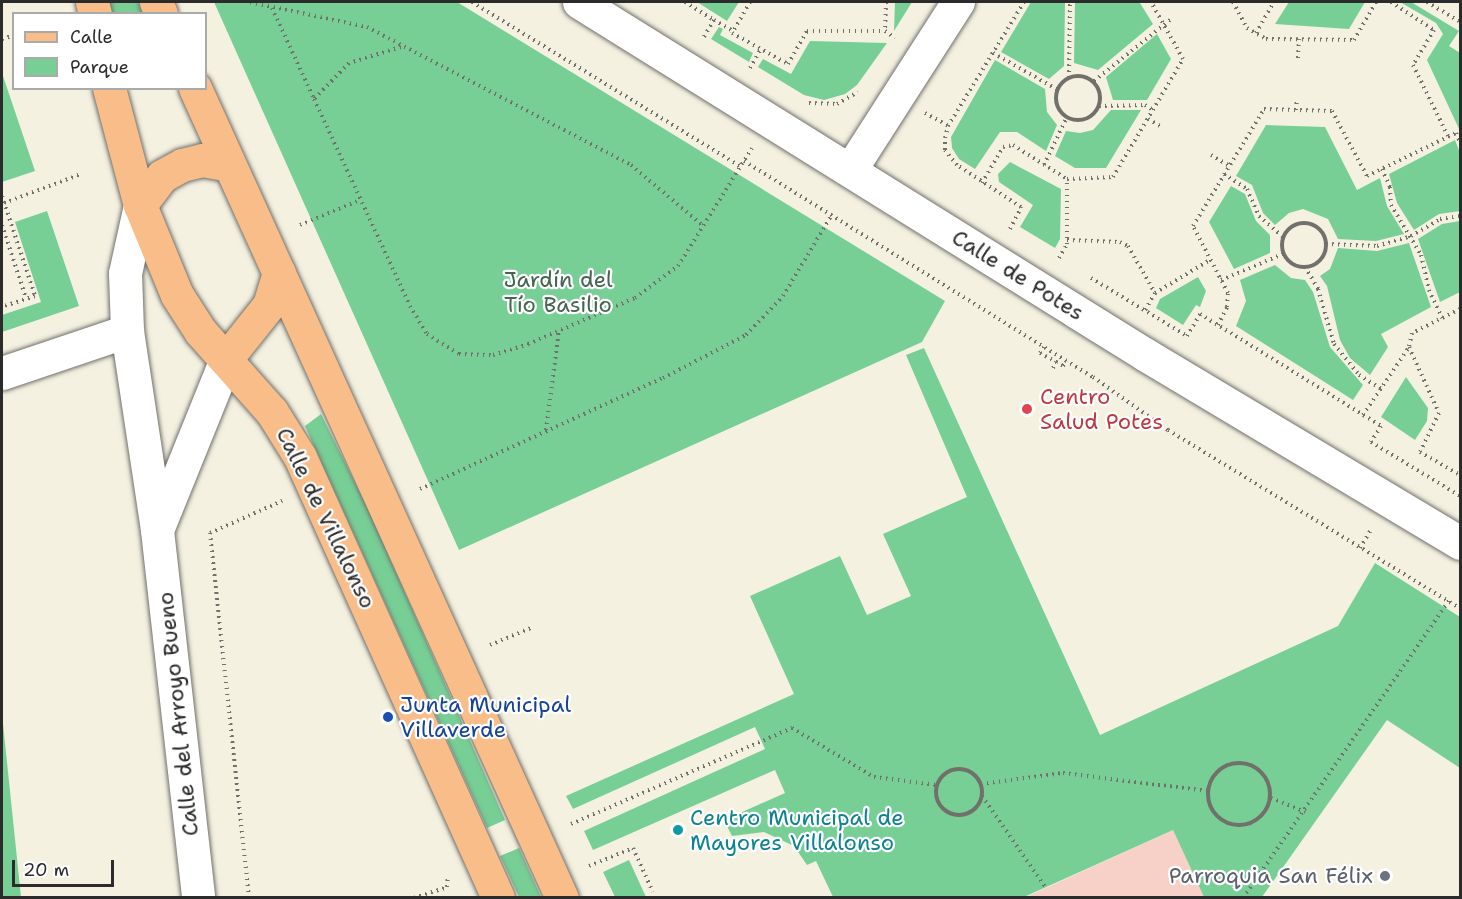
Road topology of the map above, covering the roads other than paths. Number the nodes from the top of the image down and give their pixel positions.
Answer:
1 (579, 2) edge
2 (958, 2) edge
3 (110, 90) edge
4 (196, 90) edge
5 (229, 165) junction
6 (850, 170) junction
7 (140, 205) junction
8 (279, 273) junction
9 (127, 331) junction
10 (226, 359) junction
11 (2, 373) edge
12 (158, 530) junction
13 (1461, 543) edge
14 (198, 897) edge
15 (498, 897) edge
16 (562, 897) edge

1 - 6 street, Calle de Potes
2 - 6 street
3 - 7 main road, Calle de Villalonso
4 - 5 main road
5 - 7 main road
5 - 8 main road
6 - 13 street, Calle de Potes
7 - 9 street, Calle del Arroyo Bueno
7 - 10 main road, Calle de Villalonso
8 - 10 main road
8 - 16 main road
9 - 11 street
9 - 12 street, Calle del Arroyo Bueno
10 - 12 street, Calle del Arroyo Bueno
10 - 15 main road, Calle de Villalonso
12 - 14 street, Calle del Arroyo Bueno

